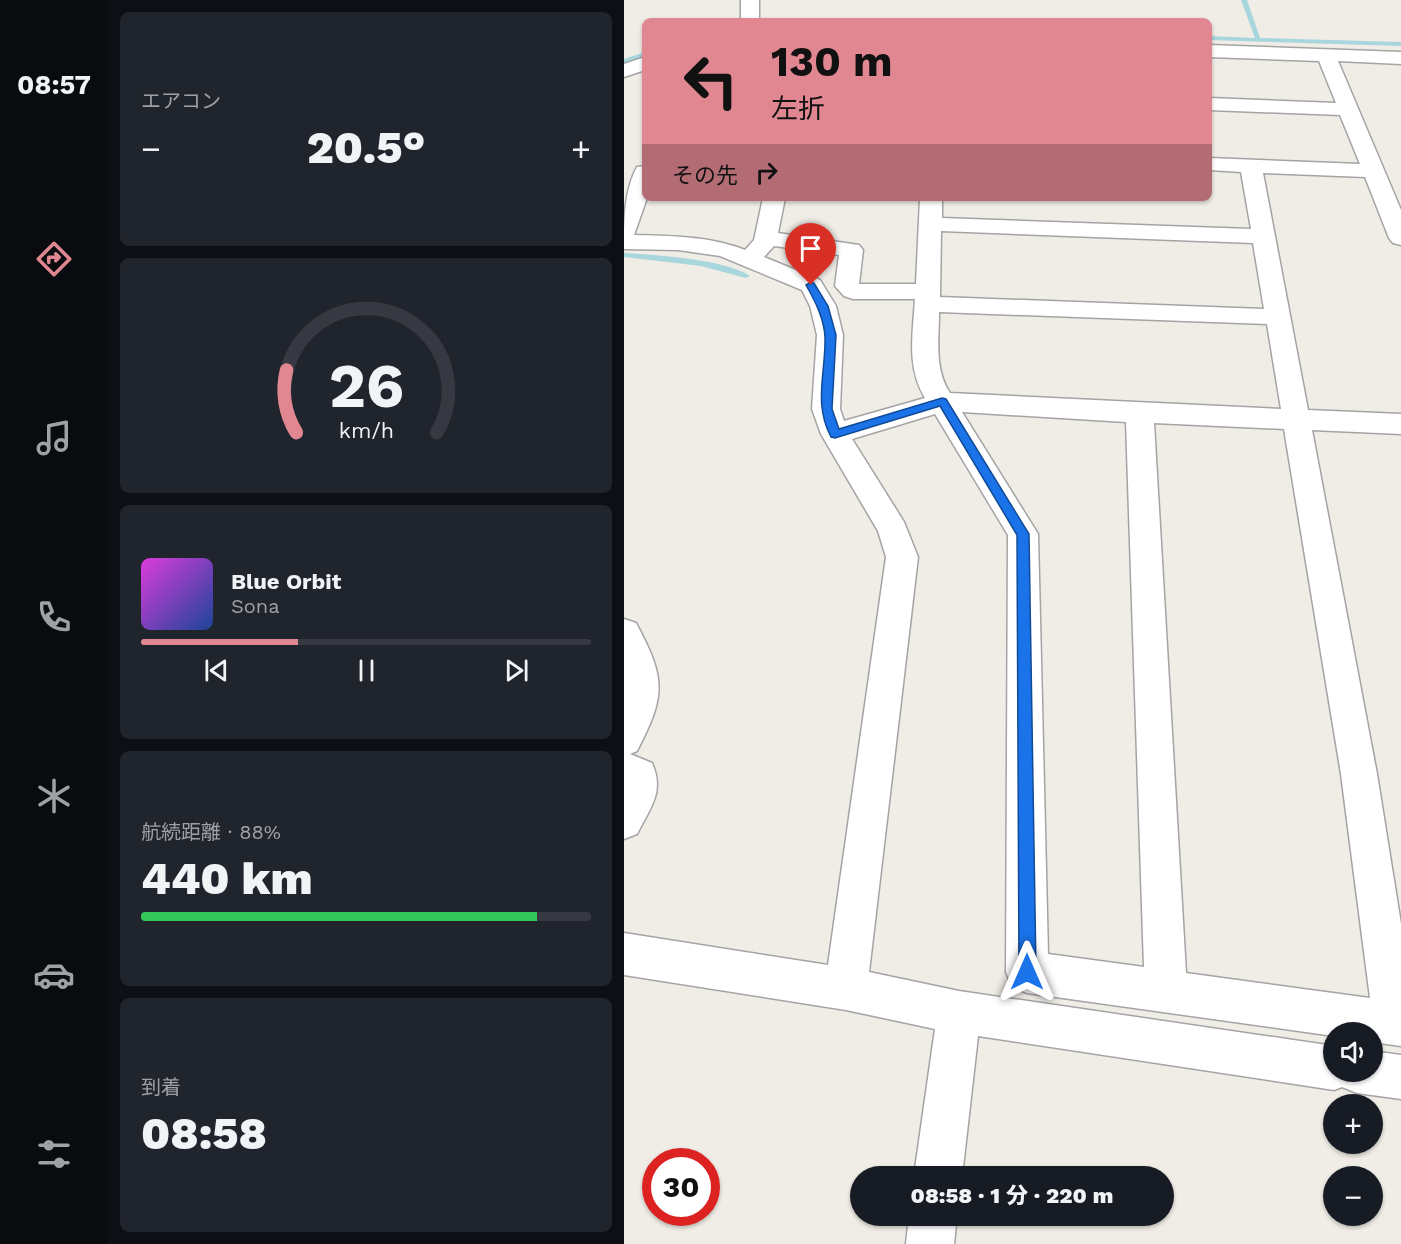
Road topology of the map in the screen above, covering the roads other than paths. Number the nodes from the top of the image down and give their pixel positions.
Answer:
1 (750, 0) edge
2 (750, 18) edge
3 (1212, 51) edge
4 (1326, 55) junction
5 (1401, 58) edge
6 (642, 64) edge
7 (624, 71) edge
8 (1212, 104) edge
9 (1348, 109) junction
10 (1212, 164) edge
11 (1251, 165) junction
12 (1372, 171) junction
13 (642, 178) edge
14 (630, 201) edge
15 (773, 201) edge
16 (931, 201) edge
17 (1396, 210) edge
18 (930, 224) junction
19 (624, 232) edge
20 (1264, 236) junction
21 (1401, 238) edge
22 (624, 242) edge
23 (758, 248) junction
24 (928, 298) junction
25 (1279, 317) junction
26 (942, 402) junction
27 (1140, 413) junction
28 (1296, 419) junction
29 (1401, 424) edge
30 (835, 434) junction
31 (624, 633) edge
32 (624, 740) edge
33 (624, 768) edge
34 (624, 821) edge
35 (624, 954) edge
36 (846, 990) junction
37 (1166, 992) junction
38 (959, 1012) junction
39 (1398, 1023) edge
40 (1323, 1066) edge
41 (1383, 1075) edge
42 (1401, 1077) edge
43 (939, 1166) edge
44 (932, 1226) edge
45 (930, 1244) edge

1 - 2 street
3 - 4 street
4 - 5 street
4 - 9 street
6 - 7 street
8 - 9 street
9 - 12 street
10 - 11 street
11 - 12 street
11 - 20 street
12 - 17 street
13 - 14 street
14 - 19 street
15 - 23 street
16 - 18 street
17 - 21 street
18 - 20 street
18 - 24 street
20 - 25 street
22 - 23 street
23 - 24 street
23 - 30 street
24 - 25 street
24 - 26 street
25 - 28 street
26 - 27 street
26 - 30 street
26 - 37 street
27 - 28 street
27 - 37 street
28 - 29 street
28 - 39 street
30 - 36 street
31 - 32 street
33 - 34 street
35 - 36 street
36 - 38 street
37 - 39 street
38 - 40 street
38 - 43 street
41 - 42 street
44 - 45 street

